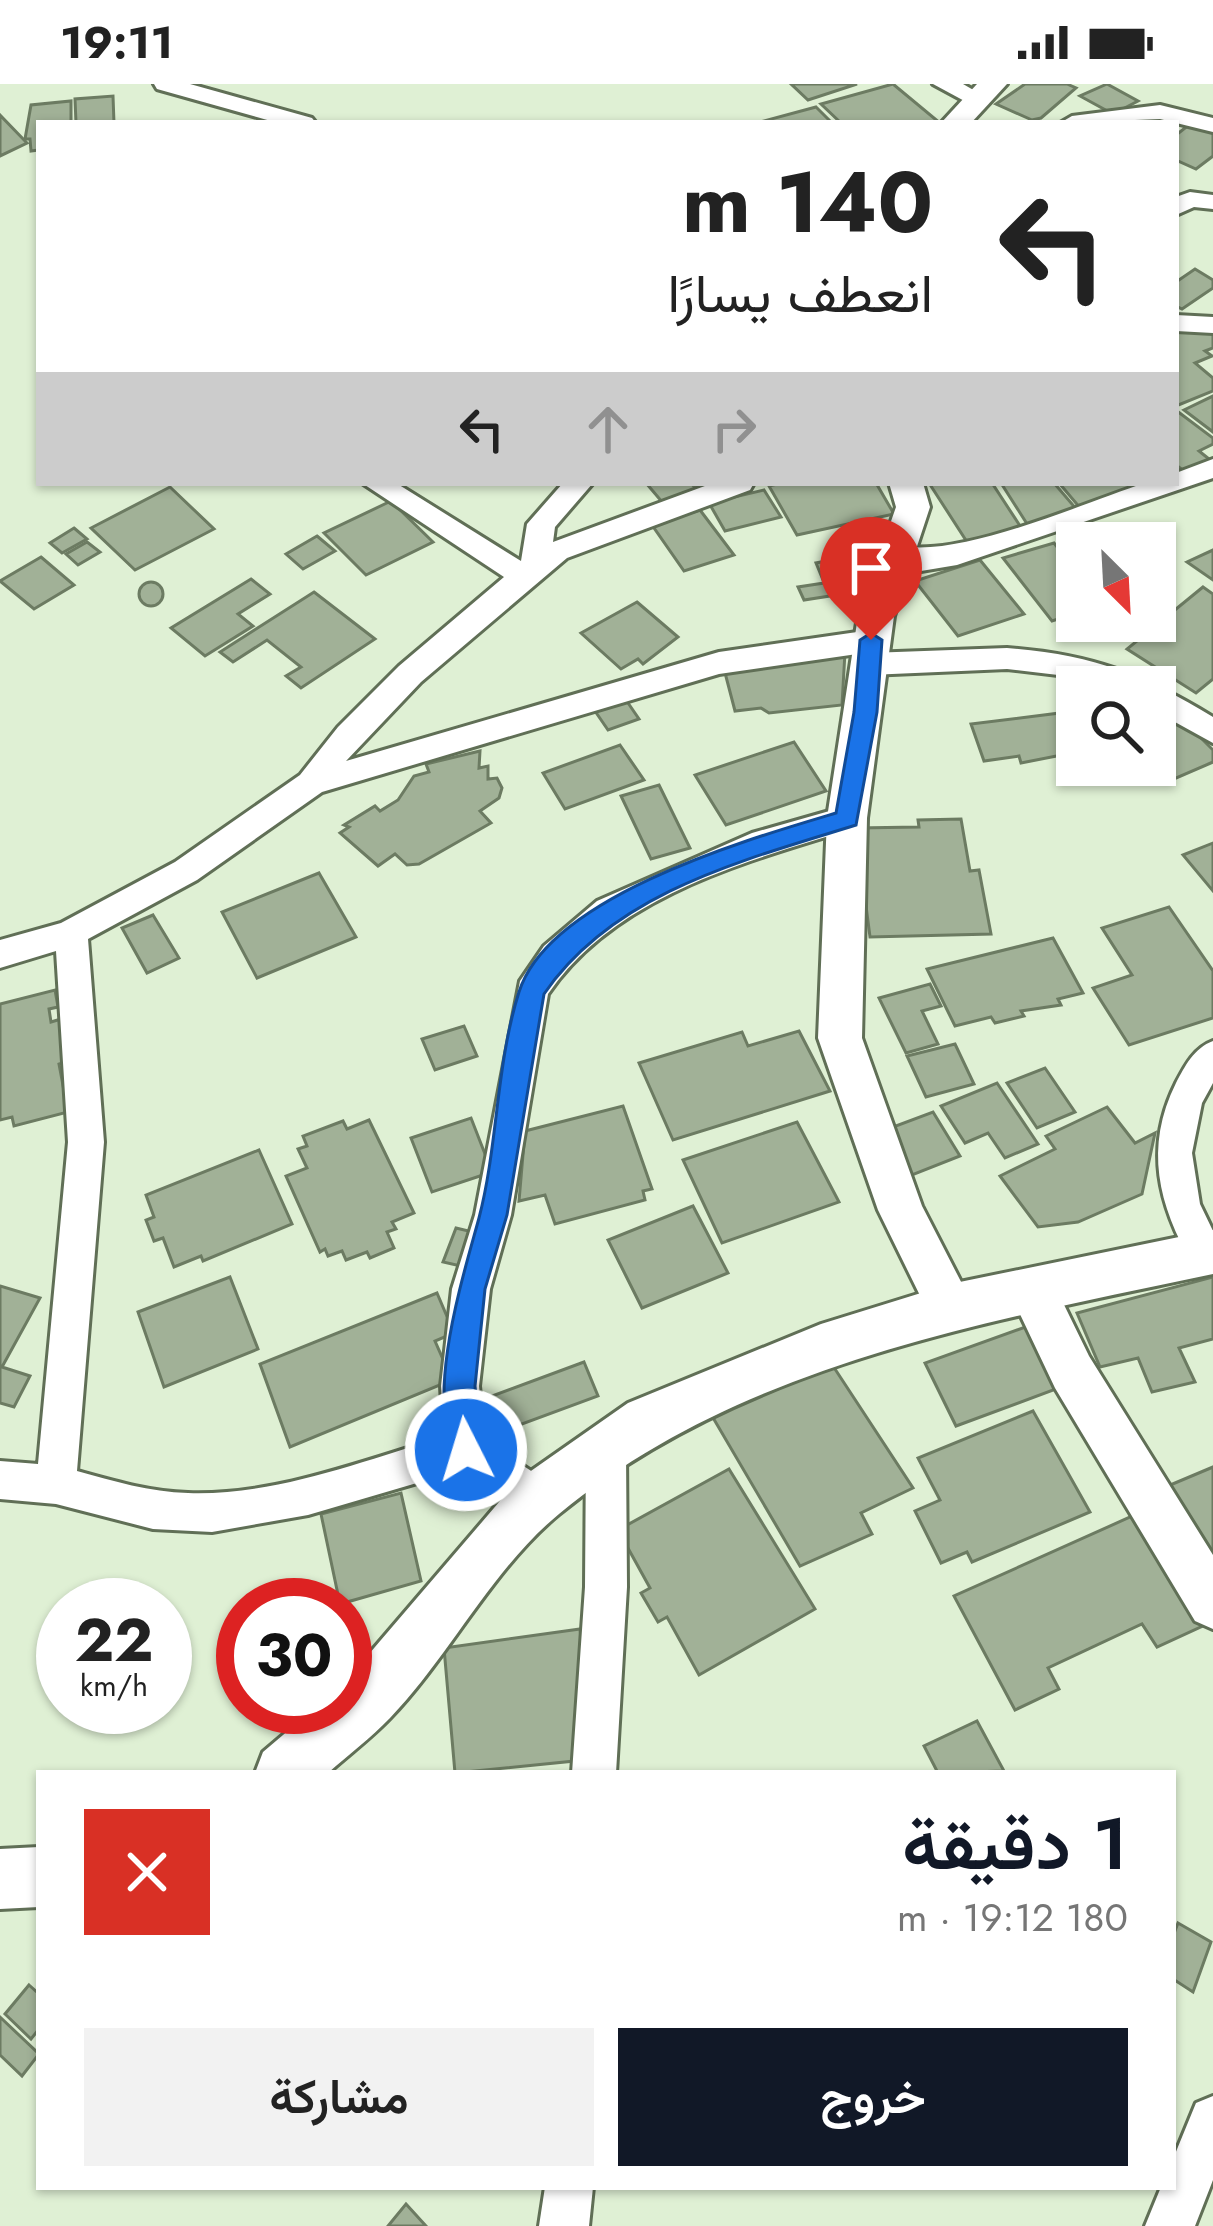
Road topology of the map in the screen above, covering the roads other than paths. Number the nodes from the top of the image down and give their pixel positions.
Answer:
1 (165, 84) edge
2 (944, 84) edge
3 (969, 110) edge
4 (293, 120) edge
5 (1096, 120) edge
6 (1213, 125) edge
7 (1213, 171) edge
8 (1193, 203) edge
9 (1179, 323) edge
10 (1213, 325) edge
11 (1213, 468) edge
12 (1179, 482) edge
13 (381, 486) edge
14 (576, 486) edge
15 (732, 486) edge
16 (907, 486) edge
17 (1167, 486) edge
18 (896, 555) junction
19 (530, 572) junction
20 (870, 652) junction
21 (1066, 666) edge
22 (1176, 709) edge
23 (1213, 732) edge
24 (311, 783) junction
25 (847, 818) junction
26 (71, 933) junction
27 (0, 954) edge
28 (1213, 1056) edge
29 (1210, 1252) edge
30 (1032, 1289) junction
31 (950, 1307) junction
32 (466, 1450) junction
33 (606, 1452) junction
34 (0, 1480) edge
35 (56, 1485) junction
36 (537, 1498) junction
37 (1213, 1603) edge
38 (287, 1770) edge
39 (594, 1770) edge
40 (36, 1877) edge
41 (0, 1879) edge
42 (1213, 2120) edge
43 (569, 2190) edge
44 (564, 2226) edge
45 (1170, 2226) edge

1 - 4 street
2 - 3 street
5 - 6 street
7 - 8 street
9 - 10 street
11 - 12 street
13 - 19 street
14 - 19 street
15 - 19 street
16 - 18 street
17 - 18 street
18 - 20 street
19 - 24 street
20 - 21 street
20 - 24 street
20 - 25 street
22 - 23 street
24 - 26 street
25 - 31 street
25 - 32 street
26 - 27 street
26 - 35 street
28 - 29 street
29 - 30 main road
30 - 31 main road
30 - 37 street
31 - 33 main road
32 - 35 street
32 - 36 street
33 - 36 main road
33 - 39 street
34 - 35 street
36 - 38 main road
40 - 41 main road
42 - 45 street
43 - 44 street

